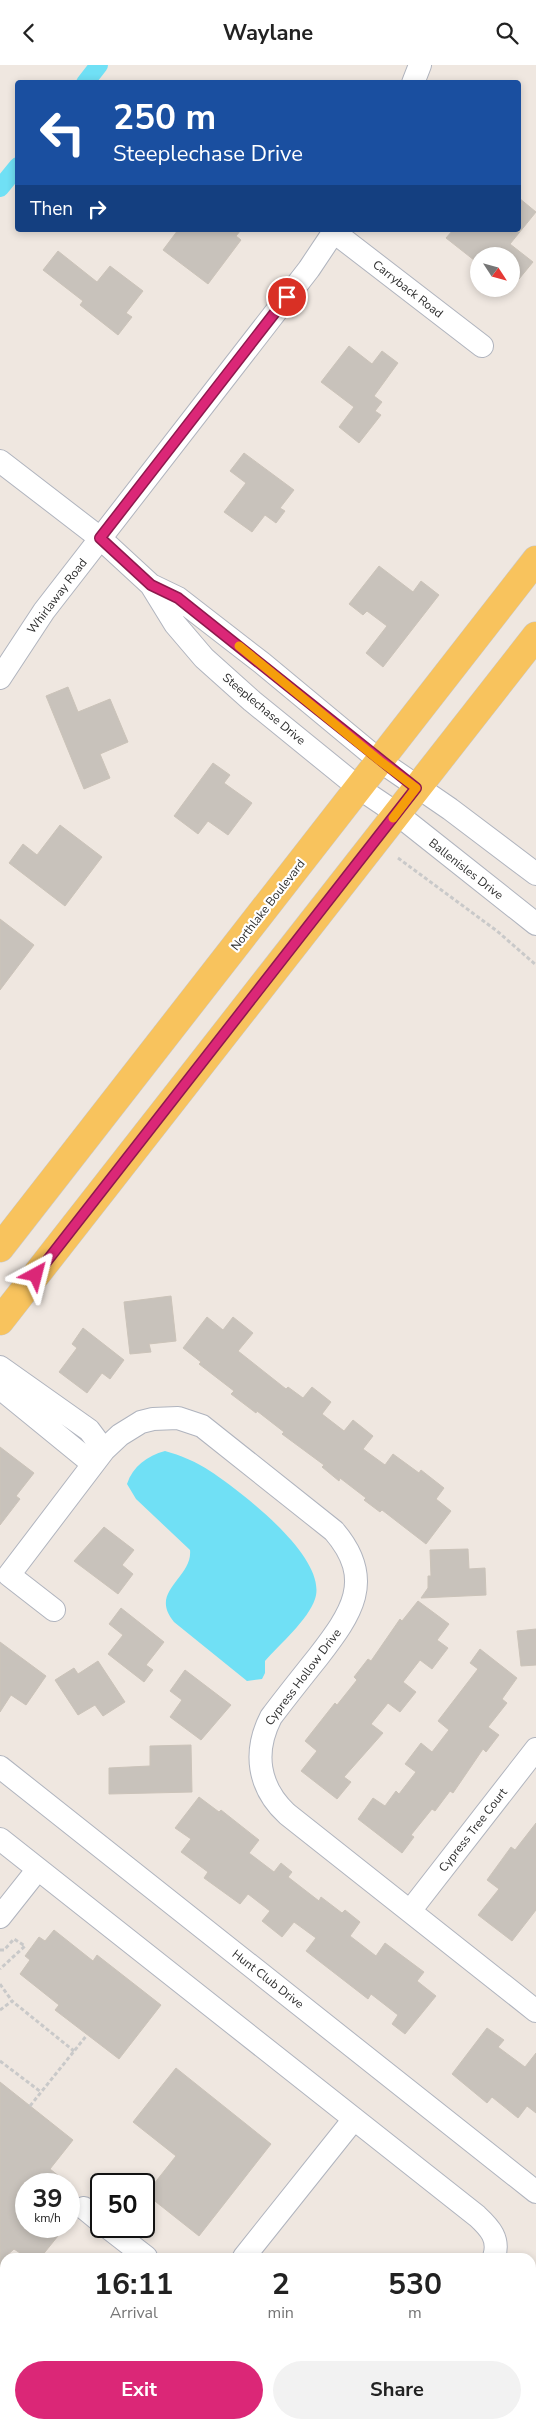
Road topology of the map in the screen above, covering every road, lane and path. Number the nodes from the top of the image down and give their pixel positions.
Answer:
1 (420, 65) edge
2 (414, 80) edge
3 (334, 232) edge
4 (336, 232) edge
5 (482, 346) dead end
6 (0, 461) edge
7 (100, 538) junction
8 (536, 560) edge
9 (151, 585) junction
10 (536, 636) edge
11 (0, 678) edge
12 (380, 761) junction
13 (359, 788) junction
14 (416, 788) junction
15 (396, 813) junction
16 (398, 858) dead end
17 (536, 874) edge
18 (536, 924) edge
19 (536, 965) edge
20 (0, 1249) edge
21 (0, 1321) edge
22 (0, 1367) edge
23 (0, 1388) edge
24 (99, 1457) junction
25 (54, 1610) dead end
26 (536, 1749) edge
27 (0, 1767) edge
28 (0, 1839) edge
29 (38, 1869) junction
30 (410, 1911) junction
31 (0, 1917) edge
32 (0, 1950) edge
33 (0, 1969) edge
34 (0, 1985) edge
35 (12, 2001) junction
36 (0, 2010) edge
37 (536, 2011) edge
38 (87, 2035) dead end
39 (74, 2051) junction
40 (0, 2061) edge
41 (41, 2092) junction
42 (30, 2106) dead end
43 (354, 2119) junction
44 (536, 2192) edge
45 (84, 2209) dead end
46 (90, 2214) edge
47 (121, 2238) edge
48 (141, 2253) edge
49 (247, 2253) edge
50 (494, 2253) edge

1 - 2 street
3 - 7 street, Whirlaway Road
4 - 5 street, Carryback Road
6 - 7 street, Steeplechase Drive
7 - 9 street, Steeplechase Drive
7 - 11 street, Whirlaway Road
8 - 12 main road, Northlake Boulevard
9 - 12 street, Steeplechase Drive
9 - 13 street, Steeplechase Drive
10 - 14 main road
12 - 13 main road, Northlake Boulevard
12 - 14 street, Steeplechase Drive
13 - 15 street, Steeplechase Drive
13 - 20 main road, Northlake Boulevard
14 - 15 main road
14 - 17 street
15 - 18 street, Ballenisles Drive
15 - 21 main road
16 - 19 path
22 - 24 street
23 - 24 street
24 - 25 street, Cypress Hollow Drive
24 - 30 street, Cypress Hollow Drive
26 - 30 street, Cypress Tree Court
27 - 44 street, Hunt Club Drive
28 - 29 street
29 - 31 street
29 - 43 street
30 - 37 street, Cypress Hollow Drive
32 - 33 path
34 - 35 path
35 - 36 path
35 - 39 path
38 - 39 path
39 - 41 path
40 - 41 path
41 - 42 path
43 - 49 street
43 - 50 street
45 - 46 street
47 - 48 street

